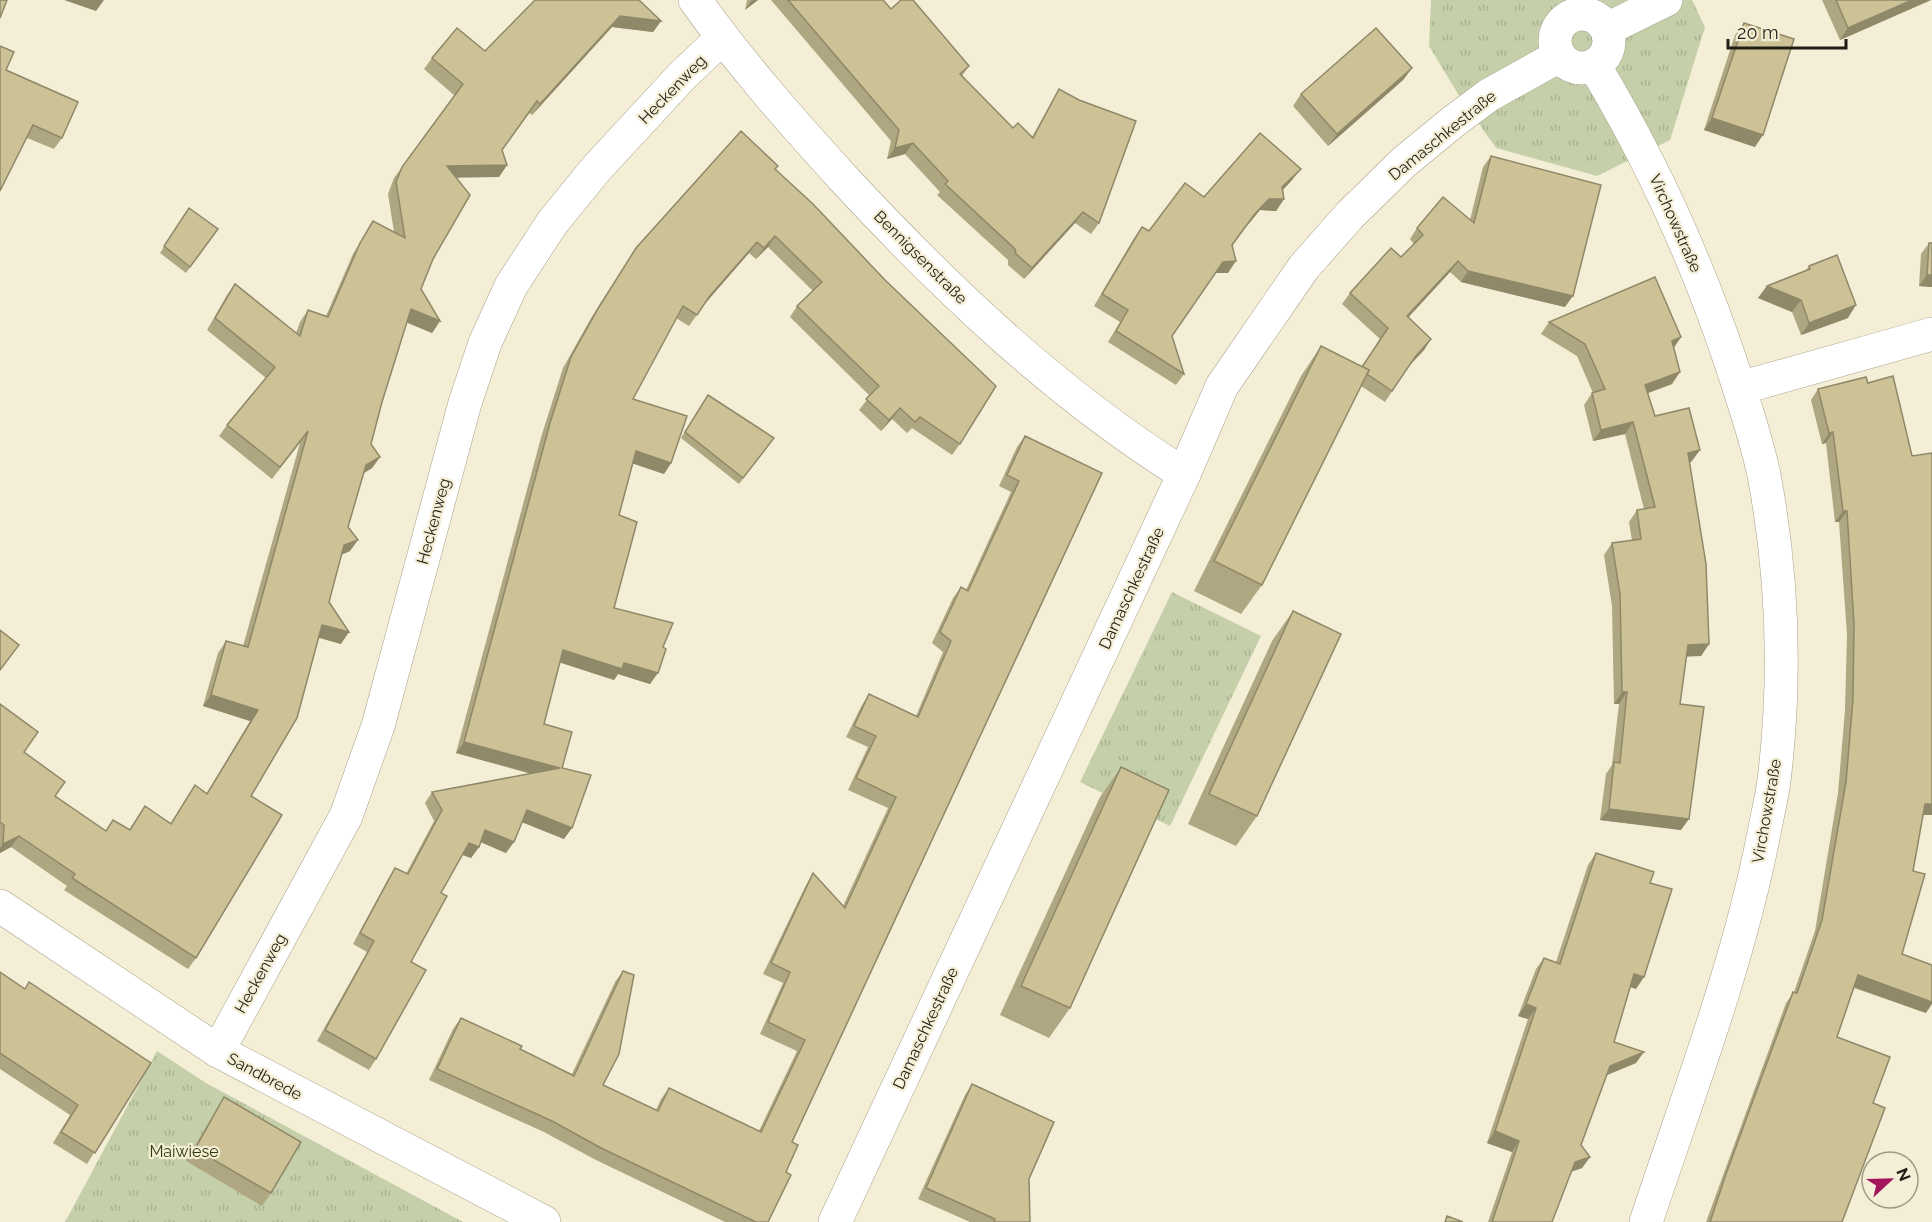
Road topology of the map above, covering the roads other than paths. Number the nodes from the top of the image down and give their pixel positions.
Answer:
1 (695, 0) edge
2 (1666, 0) edge
3 (1562, 9) edge
4 (1606, 29) junction
5 (722, 38) junction
6 (1559, 56) junction
7 (1594, 65) junction
8 (1932, 334) edge
9 (1740, 388) junction
10 (1184, 474) junction
11 (0, 906) edge
12 (218, 1051) junction
13 (544, 1222) edge
14 (835, 1222) edge
15 (1646, 1222) edge

1 - 5 street, Bennigsenstraße
2 - 4 street
3 - 4 street
3 - 6 street
4 - 7 street
5 - 10 street, Bennigsenstraße
5 - 12 street, Heckenweg
6 - 7 street
6 - 10 street, Damaschkestraße
7 - 9 street, Virchowstraße
8 - 9 street
9 - 15 street, Virchowstraße
10 - 14 street, Damaschkestraße
11 - 12 street, Sandbrede
12 - 13 street, Sandbrede

